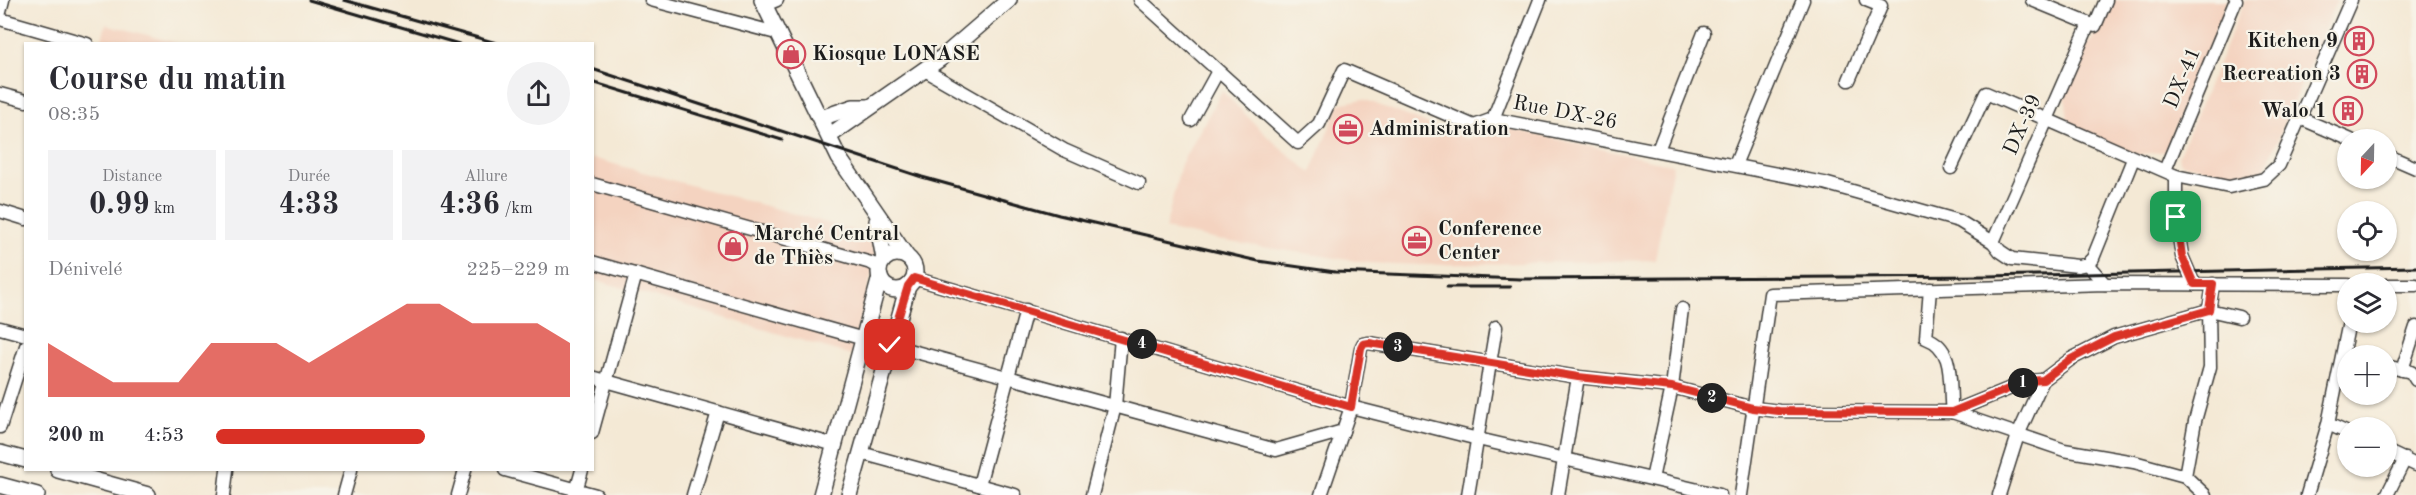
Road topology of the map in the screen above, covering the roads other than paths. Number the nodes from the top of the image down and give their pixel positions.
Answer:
1 (3, 0) edge
2 (651, 0) edge
3 (1140, 0) edge
4 (1540, 0) edge
5 (1803, 0) edge
6 (1866, 0) edge
7 (2032, 0) edge
8 (2106, 0) edge
9 (2236, 0) edge
10 (2351, 0) edge
11 (768, 2) edge
12 (1000, 3) edge
13 (0, 12) edge
14 (0, 19) edge
15 (2092, 25) junction
16 (1704, 33) dead end
17 (780, 34) junction
18 (80, 42) edge
19 (923, 69) junction
20 (1218, 71) junction
21 (1849, 80) dead end
22 (0, 94) edge
23 (24, 100) edge
24 (868, 107) junction
25 (821, 118) junction
26 (2300, 118) junction
27 (1493, 119) junction
28 (1191, 120) dead end
29 (2046, 121) junction
30 (2337, 134) edge
31 (829, 136) junction
32 (1658, 150) junction
33 (2133, 159) junction
34 (2397, 160) edge
35 (1735, 165) junction
36 (1951, 168) dead end
37 (2416, 168) edge
38 (2170, 173) junction
39 (1139, 183) dead end
40 (594, 185) edge
41 (0, 212) edge
42 (876, 215) junction
43 (24, 218) edge
44 (1993, 242) junction
45 (907, 256) junction
46 (594, 263) edge
47 (2086, 264) junction
48 (881, 268) junction
49 (636, 274) junction
50 (911, 282) junction
51 (2105, 284) junction
52 (2194, 284) junction
53 (2213, 284) junction
54 (2337, 285) edge
55 (2397, 285) edge
56 (2416, 285) edge
57 (1930, 289) junction
58 (1682, 309) dead end
59 (1026, 310) junction
60 (2209, 310) junction
61 (2239, 317) dead end
62 (1496, 327) dead end
63 (2416, 327) edge
64 (0, 328) edge
65 (24, 334) edge
66 (1121, 338) junction
67 (864, 339) junction
68 (890, 345) junction
69 (24, 352) edge
70 (1490, 362) junction
71 (2397, 369) edge
72 (2402, 370) junction
73 (594, 377) edge
74 (1008, 377) junction
75 (1578, 377) junction
76 (2043, 380) junction
77 (2416, 380) edge
78 (607, 381) junction
79 (1672, 387) junction
80 (2337, 390) edge
81 (1115, 406) junction
82 (1351, 407) junction
83 (1753, 408) junction
84 (718, 412) junction
85 (1952, 412) junction
86 (2328, 424) junction
87 (594, 426) edge
88 (0, 427) edge
89 (2337, 428) edge
90 (1342, 431) junction
91 (2018, 435) junction
92 (1478, 440) junction
93 (835, 445) junction
94 (0, 453) edge
95 (861, 453) junction
96 (2397, 456) edge
97 (24, 459) edge
98 (1564, 459) junction
99 (2411, 462) edge
100 (67, 471) edge
101 (351, 471) edge
102 (465, 471) edge
103 (508, 471) edge
104 (582, 471) edge
105 (101, 475) edge
106 (225, 476) edge
107 (2185, 476) junction
108 (1652, 478) junction
109 (0, 484) edge
110 (974, 488) edge
111 (576, 492) edge
112 (37, 495) edge
113 (148, 495) edge
114 (212, 495) edge
115 (224, 495) edge
116 (344, 495) edge
117 (458, 495) edge
118 (596, 495) edge
119 (693, 495) edge
120 (821, 495) edge
121 (849, 495) edge
122 (1015, 495) edge
123 (1092, 495) edge
124 (1321, 495) edge
125 (1468, 495) edge
126 (1558, 495) edge
127 (1720, 495) edge
128 (1741, 495) edge
129 (1998, 495) edge
130 (2205, 495) edge
131 (2307, 495) edge
132 (2386, 495) edge

1 - 13 street
2 - 17 street
3 - 20 street
4 - 27 street
5 - 35 street
6 - 21 street
7 - 15 street
8 - 15 street, DX-39
9 - 38 street, DX-41
10 - 26 street
11 - 17 main road
12 - 19 main road
14 - 18 street
15 - 29 street, DX-39
16 - 32 street
17 - 25 main road
19 - 24 main road
19 - 39 street
20 - 27 street, Rue DX-26
20 - 28 street
22 - 23 street
24 - 25 main road
24 - 31 main road
25 - 31 main road
26 - 30 street
26 - 38 street
27 - 32 street, Rue DX-26
29 - 33 street
29 - 36 street
29 - 44 street, DX-39
31 - 42 main road
32 - 35 street, Rue DX-26
33 - 38 street
33 - 47 street
34 - 37 street
35 - 44 street, Rue DX-26
38 - 52 street
40 - 48 street
41 - 43 street
42 - 45 main road
42 - 48 main road
44 - 47 street, Rue DX-26
45 - 48 main road
45 - 50 main road
46 - 49 street
47 - 51 street
48 - 50 main road
48 - 67 main road
49 - 67 street
49 - 78 street
50 - 59 street
50 - 68 main road
51 - 52 street
51 - 57 street
52 - 53 street
53 - 54 street
53 - 60 street
55 - 56 street
57 - 83 street
57 - 85 street
58 - 79 street
59 - 66 street
59 - 74 street
60 - 61 street
60 - 76 street
60 - 107 street
62 - 70 street
63 - 72 street
64 - 65 street
66 - 81 street
66 - 82 street
67 - 93 main road
68 - 74 street
68 - 95 main road
69 - 88 street
70 - 75 street
70 - 82 street
70 - 92 street
71 - 72 street
72 - 77 street
73 - 78 street
74 - 81 street
74 - 110 street
75 - 79 street
75 - 98 street
76 - 85 street
76 - 91 street
78 - 84 street
78 - 87 street
79 - 83 street
79 - 108 street
80 - 86 street
81 - 90 street
81 - 123 street
82 - 90 street
82 - 92 street
83 - 85 street
83 - 128 street
84 - 93 street
84 - 119 street
85 - 91 street
86 - 89 street
86 - 131 street
90 - 124 street
91 - 107 street
91 - 129 street
92 - 98 street
92 - 125 street
93 - 120 main road
94 - 97 main road
95 - 110 street
95 - 121 main road
96 - 99 street
98 - 108 street
98 - 126 street
99 - 132 street
100 - 105 main road
101 - 116 street
102 - 117 street
103 - 111 street
104 - 111 street
105 - 113 main road
106 - 114 street
106 - 115 street
107 - 130 street
108 - 127 street
109 - 112 main road
110 - 122 street
111 - 118 street

